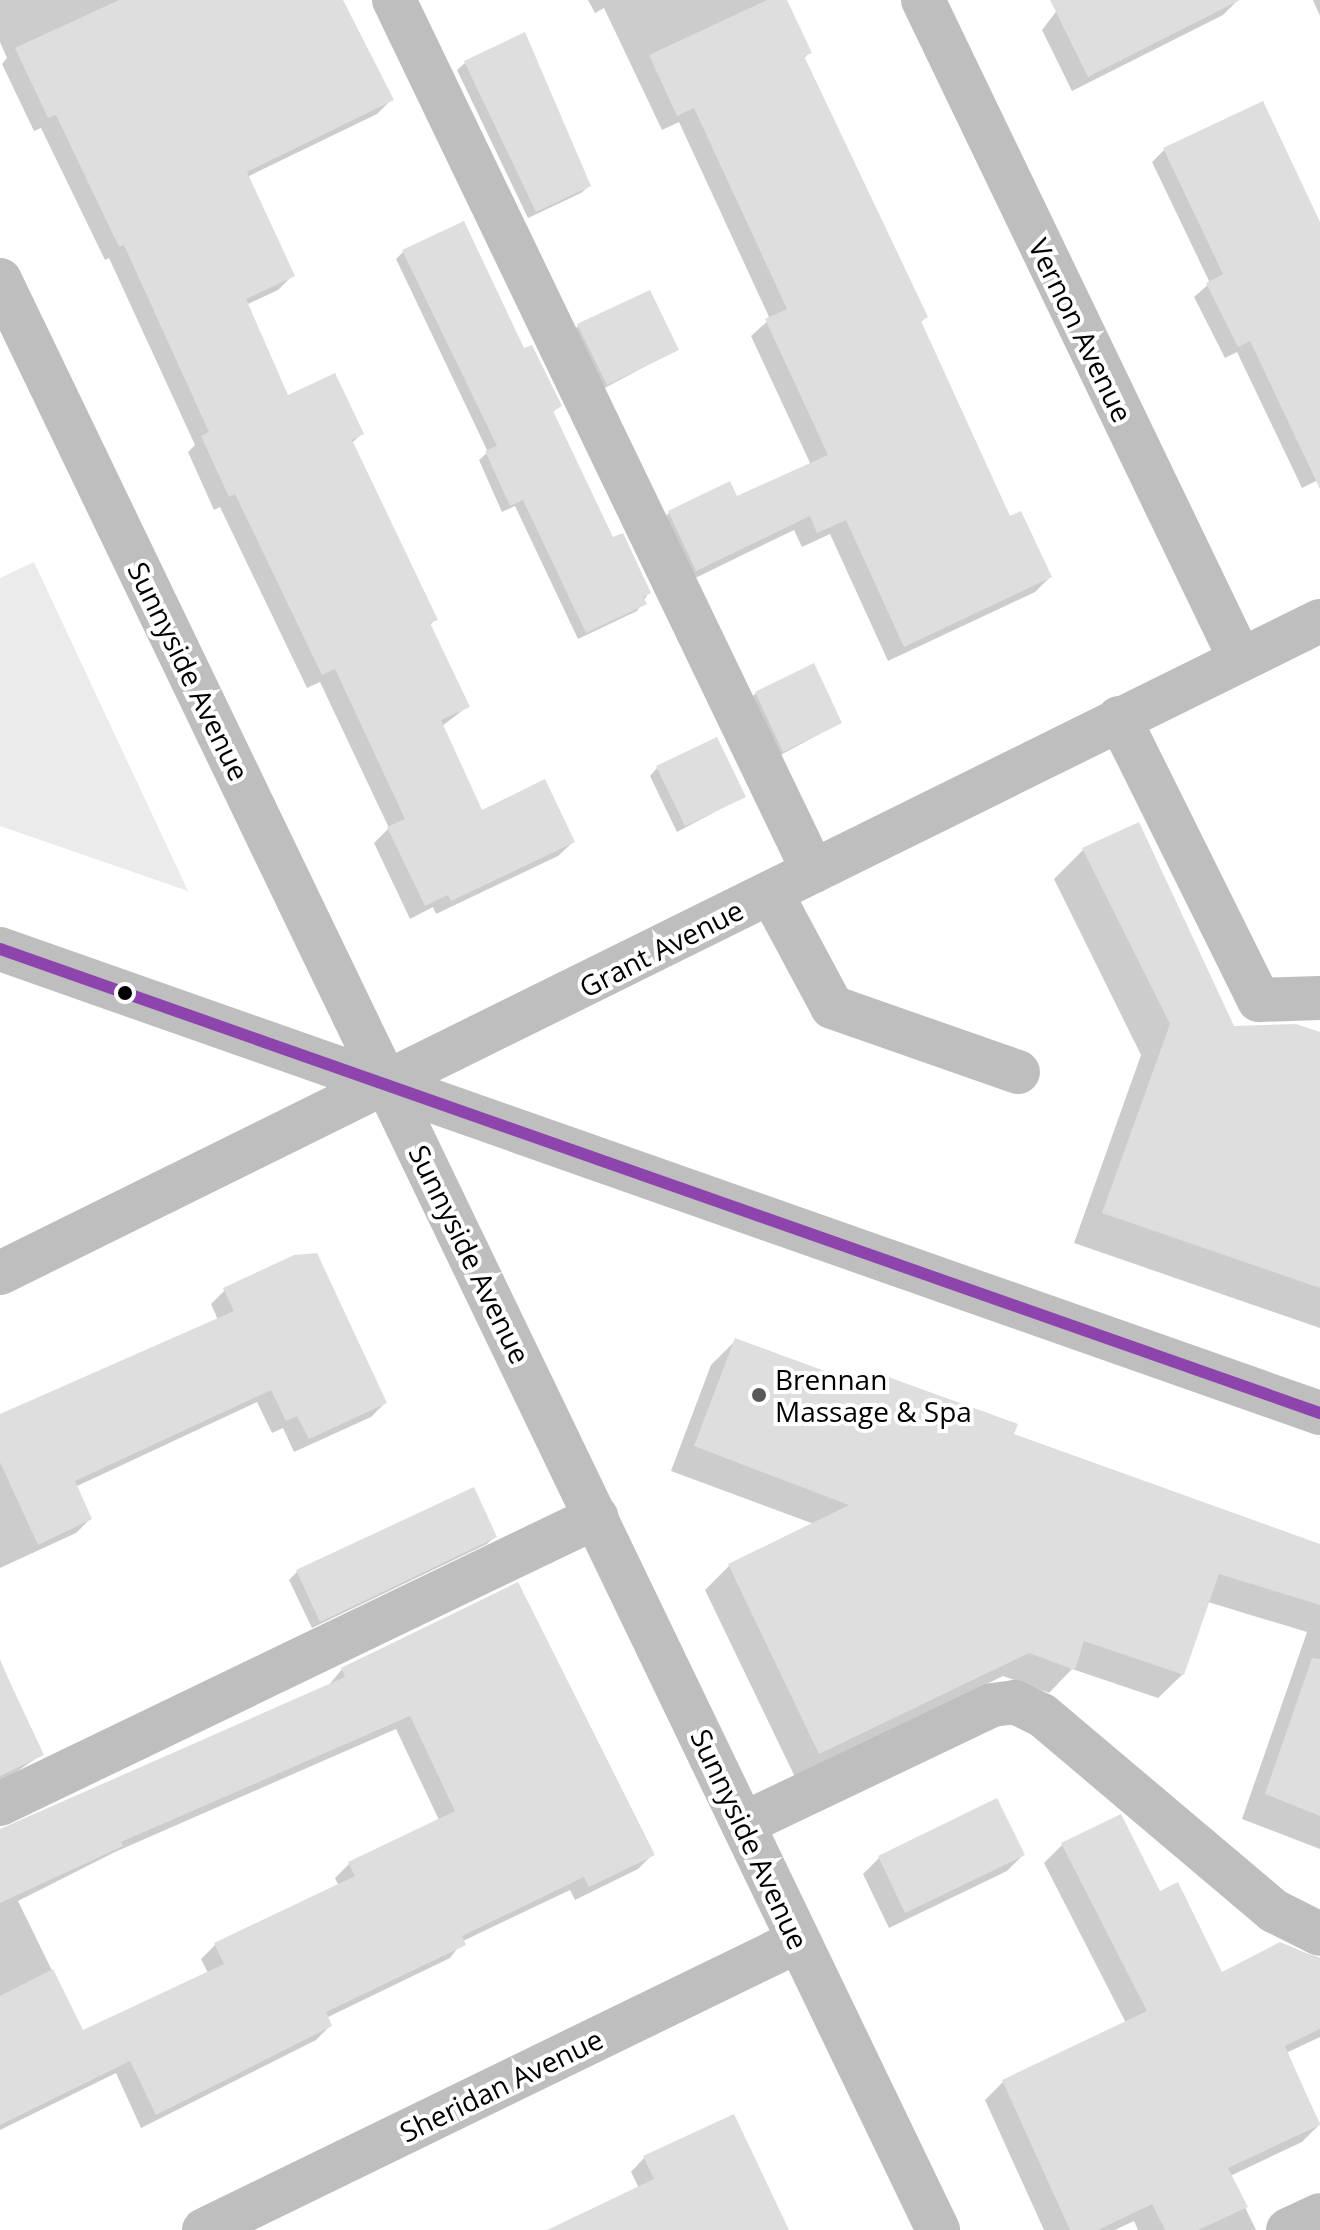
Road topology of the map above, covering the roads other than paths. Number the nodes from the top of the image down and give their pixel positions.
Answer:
1 (394, 0) edge
2 (923, 0) edge
3 (5, 304) edge
4 (1320, 621) edge
5 (1240, 659) junction
6 (1119, 718) junction
7 (813, 871) junction
8 (771, 893) junction
9 (0, 949) edge
10 (1320, 998) edge
11 (1018, 1072) dead end
12 (389, 1084) junction
13 (0, 1273) edge
14 (1320, 1413) edge
15 (596, 1517) junction
16 (0, 1804) edge
17 (743, 1824) junction
18 (1320, 1934) edge
19 (798, 1941) junction
20 (1320, 2215) edge
21 (204, 2230) edge
22 (938, 2230) edge
23 (1288, 2230) edge

1 - 7 street
2 - 5 street, Vernon Avenue
3 - 12 street, Sunnyside Avenue
4 - 5 street, Grant Avenue
5 - 6 street, Grant Avenue
6 - 7 street, Grant Avenue
6 - 10 street
7 - 8 street, Grant Avenue
8 - 11 street
8 - 12 street, Grant Avenue
9 - 12 street
12 - 13 street, Grant Avenue
12 - 14 street
12 - 15 street, Sunnyside Avenue
15 - 16 street
15 - 17 street, Sunnyside Avenue
17 - 18 street
17 - 19 street, Sunnyside Avenue
19 - 21 street, Sheridan Avenue
19 - 22 street, Sunnyside Avenue
20 - 23 street

